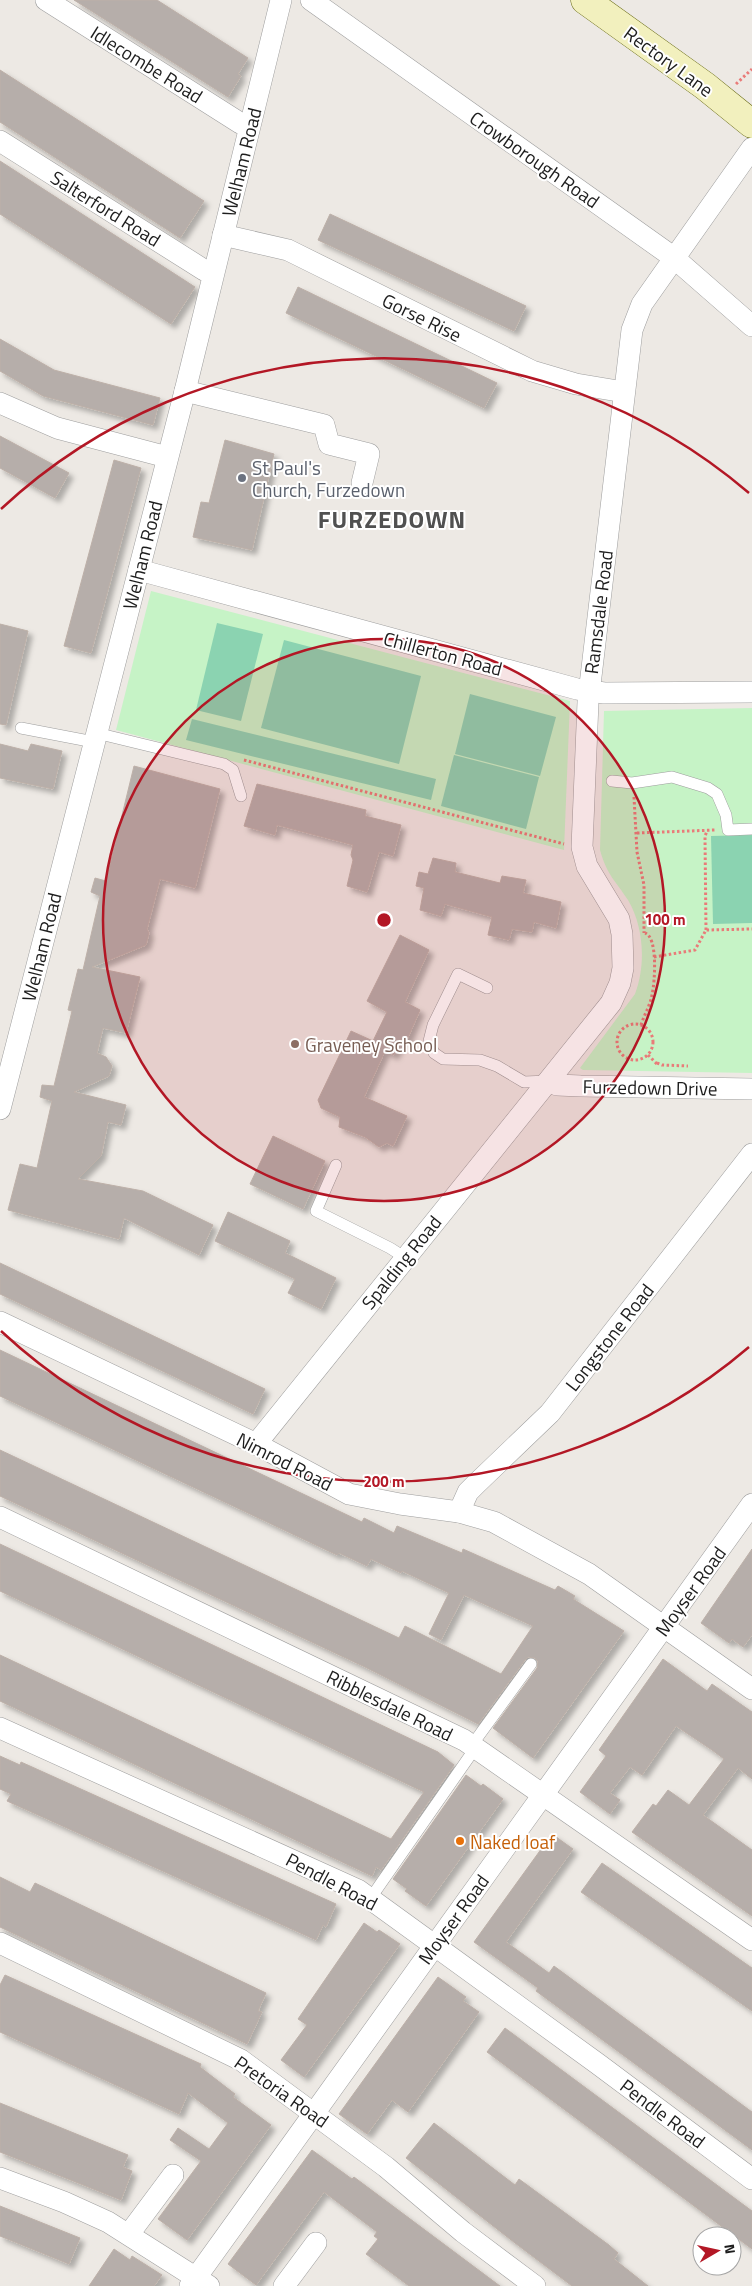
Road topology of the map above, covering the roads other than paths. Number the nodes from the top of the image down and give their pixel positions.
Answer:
1 (46, 0) edge
2 (281, 0) edge
3 (311, 0) edge
4 (585, 0) edge
5 (752, 124) edge
6 (250, 126) junction
7 (0, 141) edge
8 (752, 148) edge
9 (223, 235) junction
10 (673, 257) junction
11 (213, 273) junction
12 (752, 326) edge
13 (185, 392) junction
14 (624, 392) junction
15 (0, 403) edge
16 (167, 457) junction
17 (362, 483) dead end
18 (139, 570) junction
19 (589, 691) junction
20 (752, 692) edge
21 (20, 728) dead end
22 (95, 737) junction
23 (612, 781) dead end
24 (241, 796) dead end
25 (752, 829) edge
26 (487, 988) dead end
27 (549, 1081) junction
28 (3, 1084) edge
29 (752, 1089) edge
30 (0, 1109) edge
31 (752, 1154) edge
32 (336, 1165) dead end
33 (404, 1258) junction
34 (0, 1322) edge
35 (256, 1444) junction
36 (752, 1504) edge
37 (459, 1512) junction
38 (0, 1517) edge
39 (664, 1628) junction
40 (531, 1664) dead end
41 (752, 1688) edge
42 (0, 1728) edge
43 (474, 1746) junction
44 (543, 1796) junction
45 (370, 1899) junction
46 (752, 1940) edge
47 (0, 1943) edge
48 (434, 1945) junction
49 (315, 2113) junction
50 (173, 2175) dead end
51 (0, 2178) edge
52 (752, 2179) edge
53 (129, 2234) junction
54 (316, 2243) dead end
55 (198, 2283) edge
56 (284, 2286) edge
57 (535, 2286) edge

1 - 6 street, Idlecombe Road
2 - 6 street, Welham Road
3 - 10 street, Crowborough Road
4 - 5 main road, Rectory Lane
6 - 9 street, Welham Road
7 - 11 street, Salterford Road
8 - 10 street, Ramsdale Road
9 - 11 street, Welham Road
9 - 14 street, Gorse Rise
10 - 12 street, Crowborough Road
10 - 14 street, Ramsdale Road
11 - 13 street, Welham Road
13 - 16 street, Welham Road
13 - 17 street
14 - 19 street, Ramsdale Road
15 - 16 street
16 - 18 street, Welham Road
18 - 19 street, Chillerton Road
18 - 22 street, Welham Road
19 - 20 street, Chillerton Road
19 - 27 street, Ramsdale Road
21 - 22 lane
22 - 24 lane
22 - 28 street, Welham Road
23 - 25 lane
26 - 27 lane
27 - 29 street, Furzedown Drive
27 - 33 street, Spalding Road
28 - 30 street, Welham Road
31 - 37 street, Longstone Road
32 - 33 lane
33 - 35 street, Spalding Road
34 - 35 street, Nimrod Road
35 - 37 street, Nimrod Road
36 - 39 street, Moyser Road
37 - 39 street, Nimrod Road
38 - 43 street, Ribblesdale Road
39 - 41 street, Nimrod Road
39 - 44 street, Moyser Road
40 - 43 lane
42 - 45 street, Pendle Road
43 - 44 street, Ribblesdale Road
43 - 45 lane
44 - 46 street, Ribblesdale Road
44 - 48 street, Moyser Road
45 - 48 street, Pendle Road
47 - 49 street, Pretoria Road
48 - 49 street, Moyser Road
48 - 52 street, Pendle Road
49 - 55 street, Moyser Road
49 - 57 street, Pretoria Road
50 - 53 street
51 - 53 street
53 - 55 street
54 - 56 street

